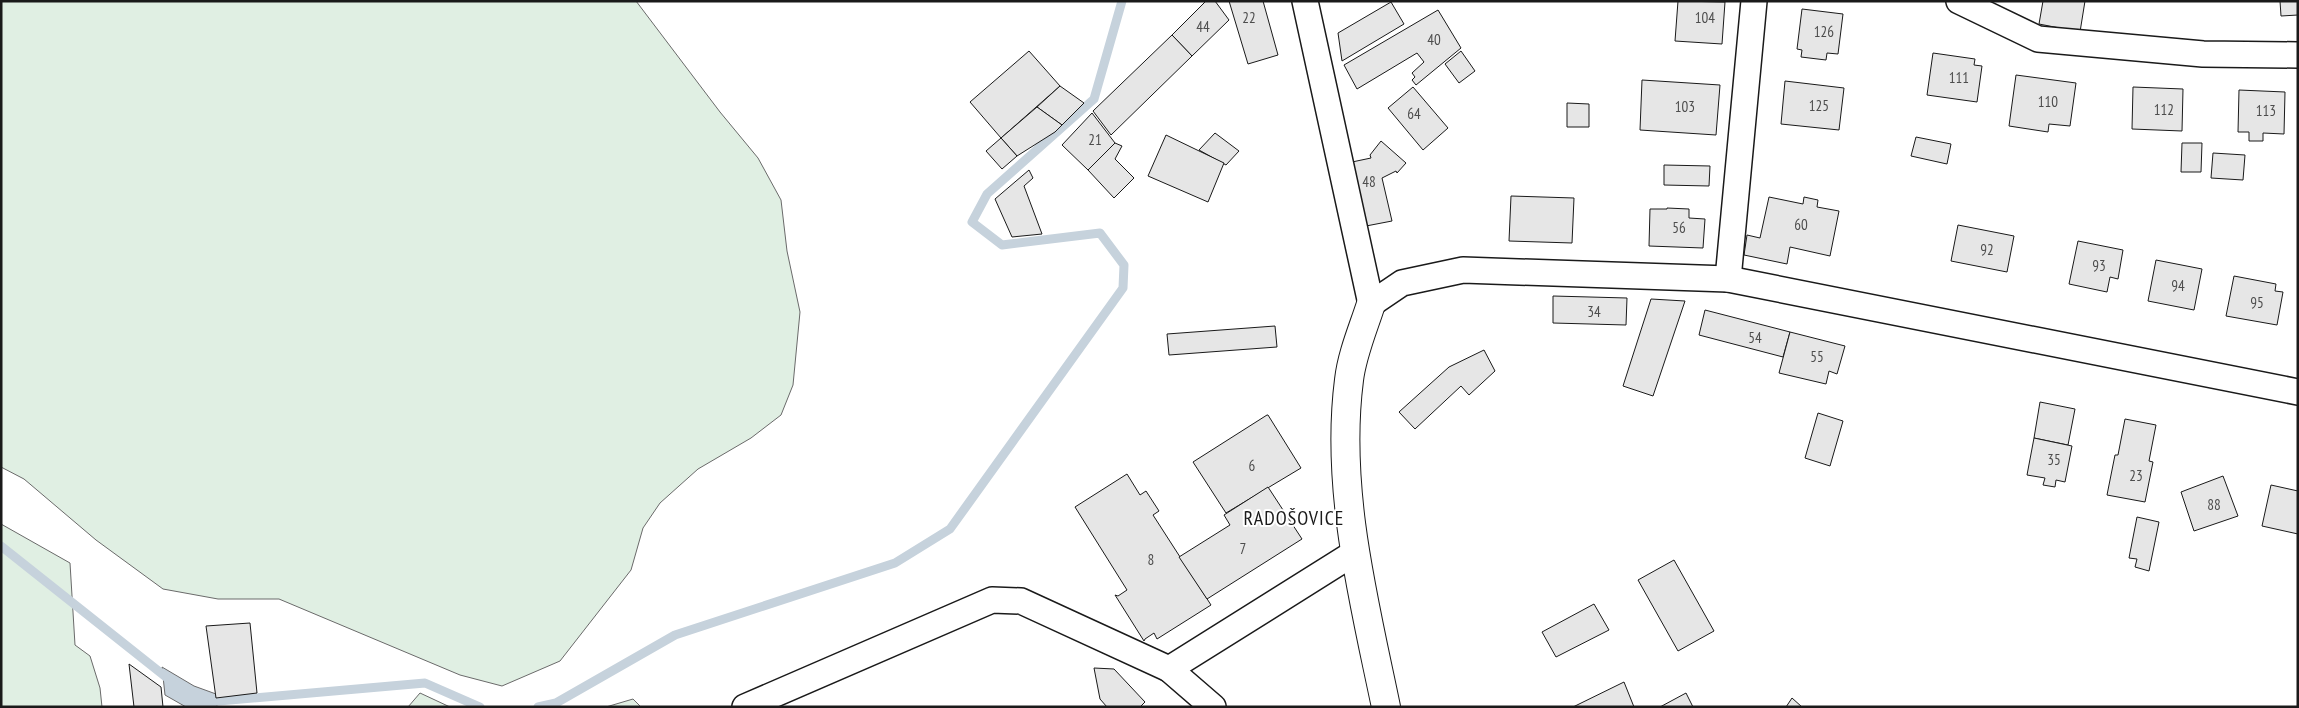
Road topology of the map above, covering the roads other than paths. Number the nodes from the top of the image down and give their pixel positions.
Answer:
1 (1304, 1) edge
2 (1754, 1) edge
3 (1959, 1) edge
4 (2298, 55) edge
5 (1728, 279) junction
6 (1371, 304) junction
7 (2298, 392) edge
8 (1354, 553) junction
9 (1169, 669) junction
10 (745, 707) edge
11 (1214, 707) edge
12 (1386, 707) edge

1 - 6 street
2 - 5 street
3 - 4 street
5 - 6 street
5 - 7 street
6 - 8 street
8 - 9 street
8 - 12 street
9 - 10 street
9 - 11 street

